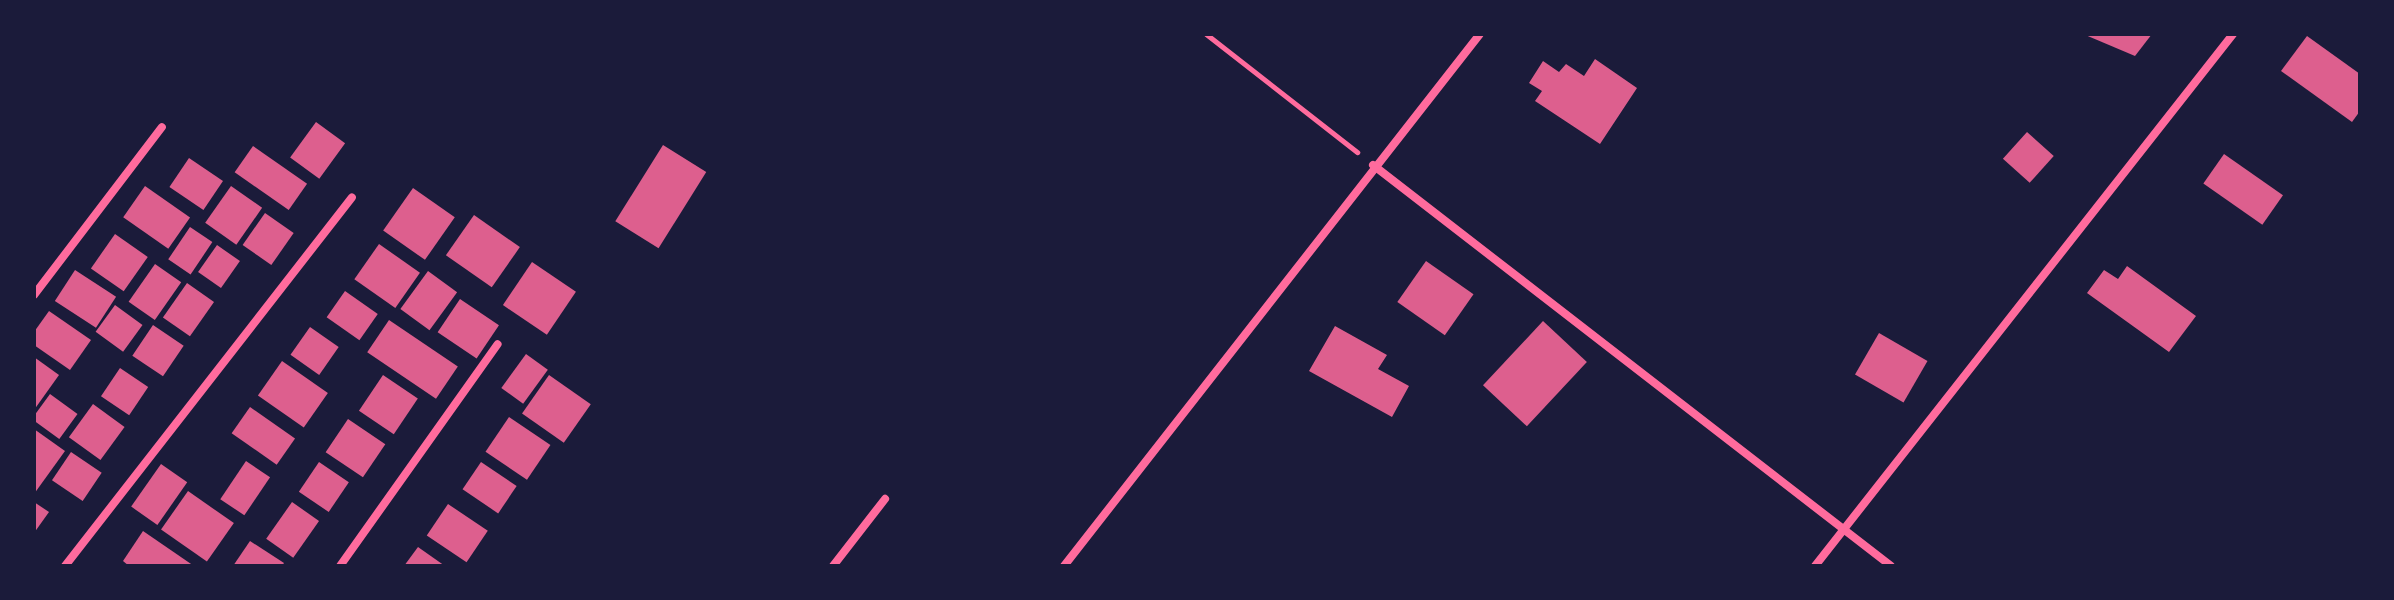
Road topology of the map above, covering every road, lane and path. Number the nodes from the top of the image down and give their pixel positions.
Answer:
1 (1206, 34) edge
2 (1480, 34) edge
3 (2233, 34) edge
4 (162, 127) dead end
5 (1373, 165) junction
6 (352, 197) dead end
7 (34, 295) edge
8 (498, 344) dead end
9 (885, 499) dead end
10 (1843, 530) junction
11 (65, 566) edge
12 (340, 566) edge
13 (833, 566) edge
14 (1064, 566) edge
15 (1815, 566) edge
16 (1891, 566) edge

1 - 5 path
2 - 5 street
3 - 10 street
4 - 7 street
5 - 10 street
5 - 14 street
6 - 11 street
8 - 12 street
9 - 13 street
10 - 15 street
10 - 16 street

